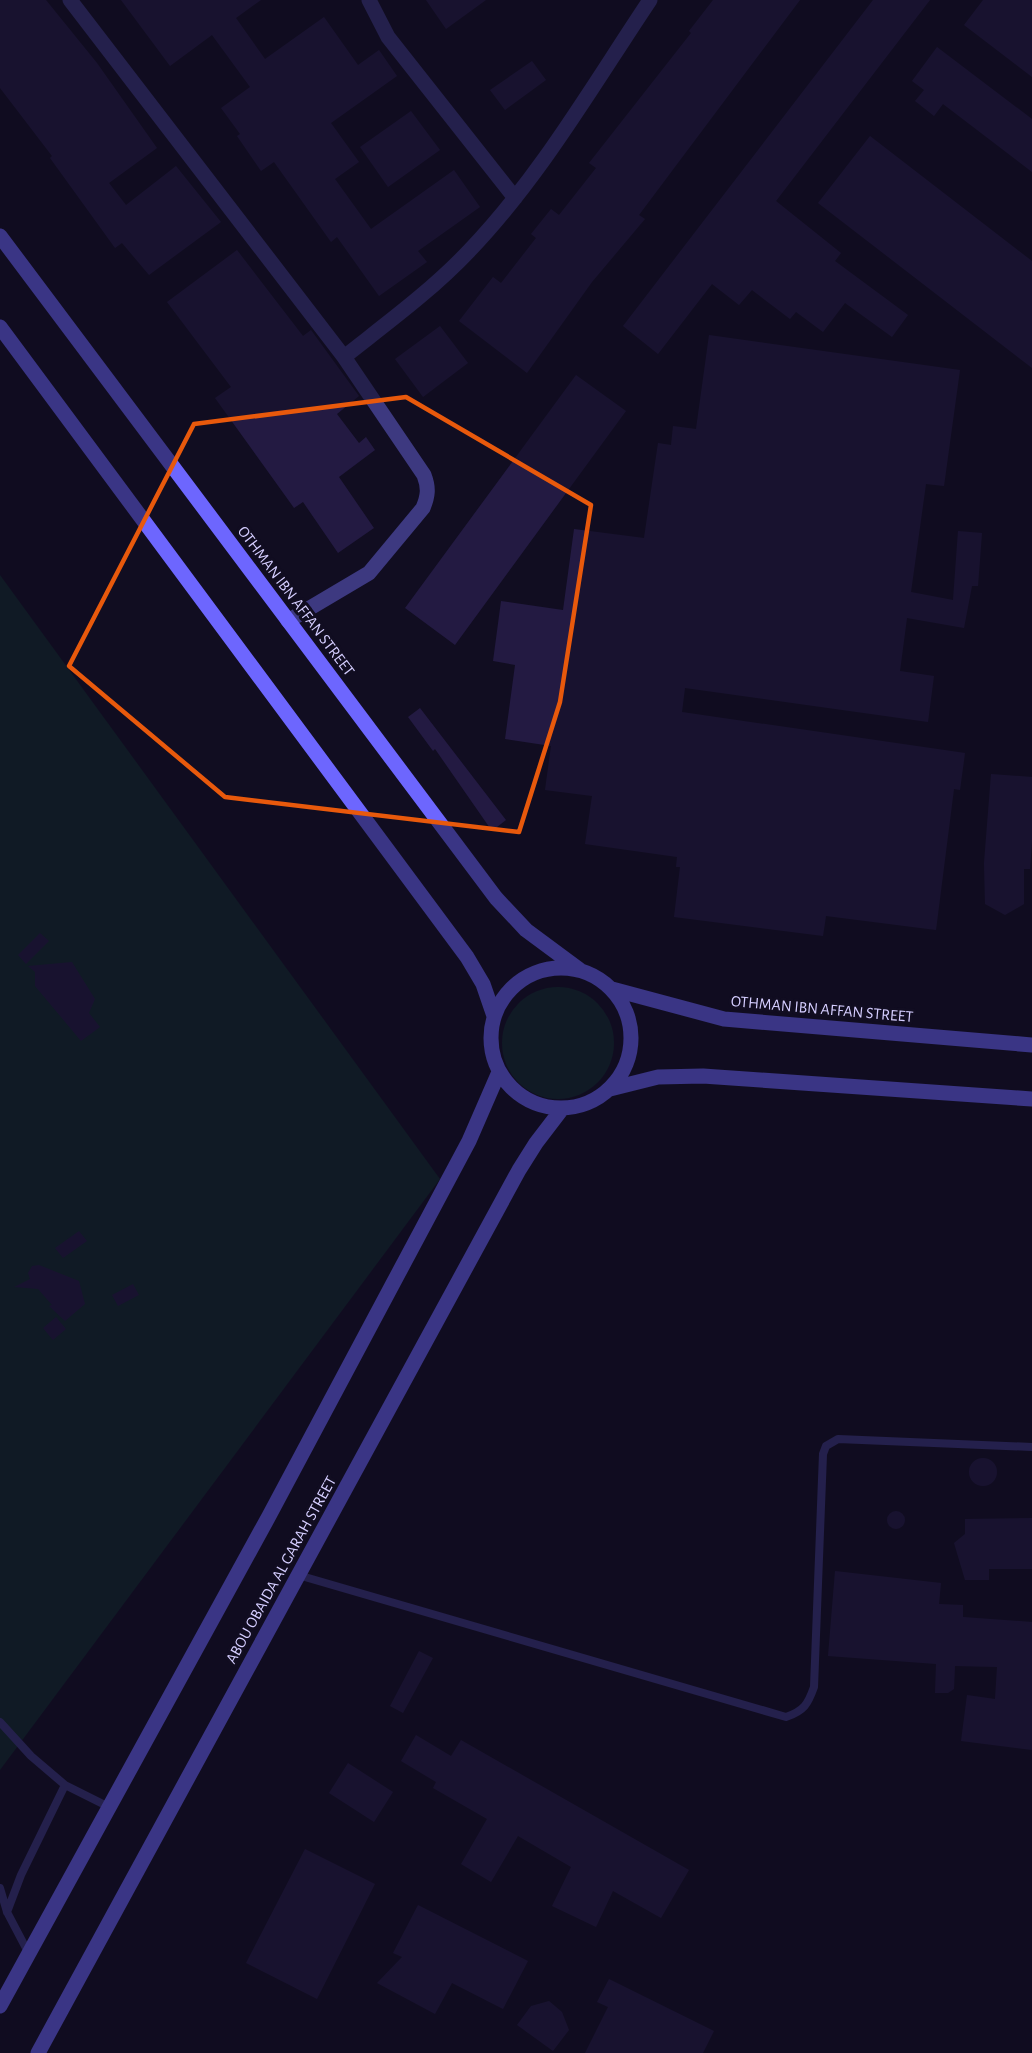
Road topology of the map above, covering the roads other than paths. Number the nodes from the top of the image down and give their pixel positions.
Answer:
1 (70, 0) edge
2 (369, 0) edge
3 (650, 0) edge
4 (515, 198) junction
5 (0, 236) edge
6 (0, 327) edge
7 (344, 357) junction
8 (288, 621) junction
9 (580, 970) junction
10 (612, 989) junction
11 (494, 1016) junction
12 (1032, 1045) edge
13 (499, 1072) junction
14 (610, 1089) junction
15 (1032, 1099) edge
16 (562, 1109) junction
17 (1032, 1447) edge
18 (298, 1575) junction
19 (0, 1722) edge
20 (65, 1785) junction
21 (109, 1807) junction
22 (0, 1888) edge
23 (7, 1912) junction
24 (28, 1952) junction
25 (0, 2006) edge
26 (38, 2053) edge

1 - 7 street
2 - 4 street
3 - 4 street
4 - 7 street
5 - 8 main road, OTHMAN IBN AFFAN STREET
6 - 11 main road
7 - 8 street
8 - 9 main road, OTHMAN IBN AFFAN STREET
9 - 10 main road
9 - 11 main road
10 - 12 main road, OTHMAN IBN AFFAN STREET
10 - 14 main road
11 - 13 main road
13 - 16 main road
13 - 21 main road
14 - 15 main road
14 - 16 main road
16 - 18 main road, ABOU OBAIDA AL GARAH STREET
17 - 18 lane
18 - 26 main road, ABOU OBAIDA AL GARAH STREET
19 - 20 lane
20 - 21 lane
20 - 23 lane
21 - 24 main road
22 - 23 lane
23 - 24 lane
24 - 25 main road

